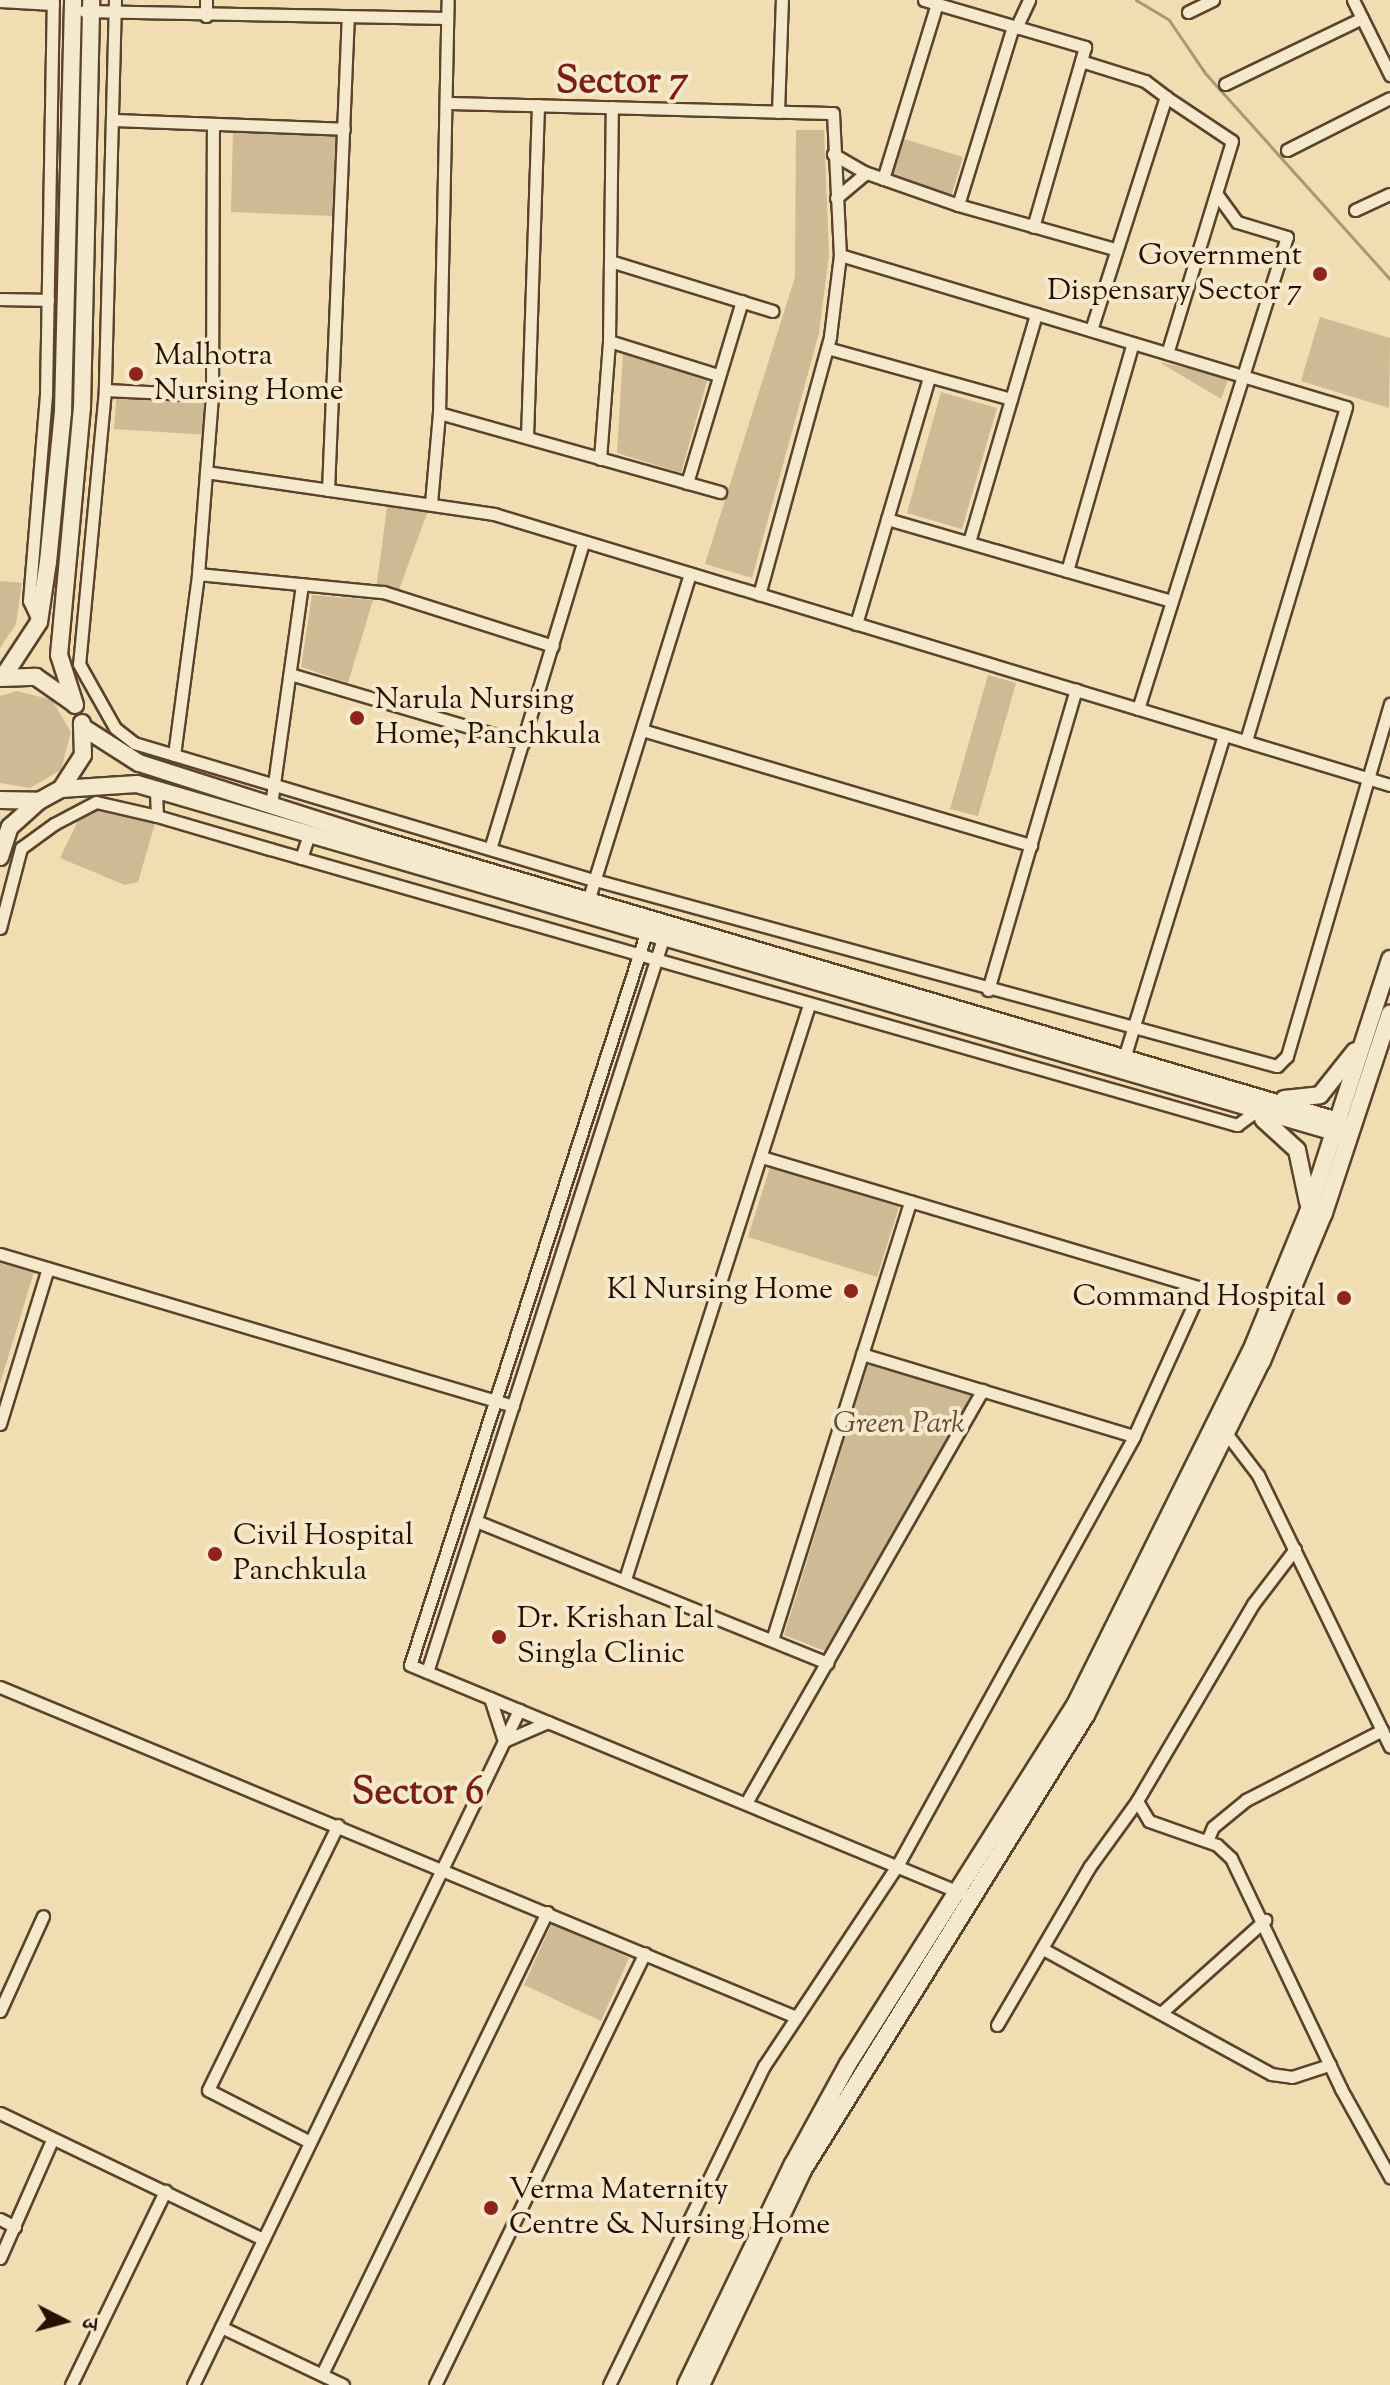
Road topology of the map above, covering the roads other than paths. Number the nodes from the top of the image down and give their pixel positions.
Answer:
1 (115, 0) edge
2 (206, 0) edge
3 (448, 0) edge
4 (782, 0) edge
5 (924, 0) edge
6 (1029, 0) edge
7 (1213, 0) edge
8 (1353, 0) edge
9 (0, 1) edge
10 (53, 2) edge
11 (937, 4) junction
12 (73, 5) edge
13 (91, 6) edge
14 (1188, 12) dead end
15 (114, 13) junction
16 (206, 16) junction
17 (447, 18) junction
18 (1362, 18) junction
19 (348, 20) junction
20 (1015, 27) junction
21 (1081, 61) junction
22 (1390, 75) edge
23 (89, 80) junction
24 (1225, 84) dead end
25 (112, 91) junction
26 (1166, 97) junction
27 (1390, 98) edge
28 (446, 103) junction
29 (538, 105) junction
30 (612, 107) junction
31 (778, 112) junction
32 (113, 120) junction
33 (213, 124) junction
34 (344, 129) junction
35 (1287, 150) dead end
36 (833, 154) junction
37 (866, 173) junction
38 (883, 179) junction
39 (1217, 194) junction
40 (1390, 194) edge
41 (836, 198) junction
42 (958, 205) junction
43 (1355, 210) dead end
44 (1033, 227) junction
45 (1115, 249) junction
46 (840, 255) junction
47 (610, 261) junction
48 (0, 299) edge
49 (48, 300) junction
50 (742, 301) junction
51 (773, 311) dead end
52 (1036, 314) junction
53 (1091, 330) junction
54 (609, 341) junction
55 (1133, 343) junction
56 (827, 348) junction
57 (1167, 353) junction
58 (718, 375) junction
59 (1240, 375) junction
60 (929, 377) junction
61 (105, 390) junction
62 (212, 395) junction
63 (1011, 399) junction
64 (439, 413) junction
65 (527, 437) junction
66 (600, 459) junction
67 (206, 472) junction
68 (687, 483) junction
69 (328, 490) junction
70 (720, 492) dead end
71 (431, 503) junction
72 (887, 519) junction
73 (583, 542) junction
74 (969, 542) junction
75 (1067, 571) junction
76 (690, 573) junction
77 (198, 574) junction
78 (302, 584) junction
79 (88, 590) junction
80 (759, 594) junction
81 (64, 600) junction
82 (1171, 601) junction
83 (39, 622) junction
84 (856, 624) junction
85 (553, 646) junction
86 (290, 674) junction
87 (2, 678) edge
88 (1076, 690) junction
89 (1390, 704) edge
90 (75, 705) junction
91 (1138, 709) junction
92 (84, 728) junction
93 (642, 730) junction
94 (1224, 735) junction
95 (1246, 741) junction
96 (523, 743) junction
97 (174, 755) junction
98 (1368, 778) junction
99 (275, 785) junction
100 (1390, 785) edge
101 (61, 789) junction
102 (156, 790) junction
103 (0, 800) edge
104 (39, 801) junction
105 (271, 805) junction
106 (157, 816) junction
107 (309, 835) junction
108 (1031, 845) junction
109 (490, 849) junction
110 (0, 857) edge
111 (301, 858) junction
112 (595, 880) junction
113 (586, 906) junction
114 (648, 926) junction
115 (0, 928) edge
116 (666, 931) junction
117 (638, 957) junction
118 (1390, 959) edge
119 (656, 962) junction
120 (988, 990) junction
121 (809, 1005) junction
122 (1390, 1014) edge
123 (1133, 1030) junction
124 (1365, 1036) junction
125 (1124, 1058) junction
126 (1257, 1105) junction
127 (1340, 1131) junction
128 (761, 1157) junction
129 (910, 1201) junction
130 (1308, 1212) junction
131 (0, 1254) edge
132 (48, 1268) junction
133 (862, 1354) junction
134 (983, 1390) junction
135 (495, 1401) junction
136 (513, 1406) junction
137 (0, 1424) edge
138 (1226, 1433) junction
139 (1134, 1436) junction
140 (476, 1521) junction
141 (1295, 1549) junction
142 (625, 1579) junction
143 (772, 1640) junction
144 (827, 1663) junction
145 (427, 1672) junction
146 (0, 1687) edge
147 (490, 1698) junction
148 (519, 1710) junction
149 (548, 1722) junction
150 (1382, 1730) junction
151 (504, 1741) junction
152 (1390, 1747) edge
153 (1137, 1801) junction
154 (746, 1803) junction
155 (338, 1825) junction
156 (1207, 1841) junction
157 (897, 1866) junction
158 (442, 1869) junction
159 (964, 1894) junction
160 (547, 1912) junction
161 (43, 1916) dead end
162 (1265, 1920) junction
163 (1043, 1949) junction
164 (645, 1953) junction
165 (0, 2011) edge
166 (1161, 2013) junction
167 (796, 2017) junction
168 (997, 2025) dead end
169 (1330, 2065) junction
170 (0, 2113) edge
171 (52, 2140) junction
172 (310, 2142) junction
173 (1390, 2177) edge
174 (165, 2191) junction
175 (0, 2219) edge
176 (15, 2227) junction
177 (263, 2239) junction
178 (0, 2258) edge
179 (221, 2327) junction
180 (322, 2374) junction
181 (71, 2385) edge
182 (193, 2385) edge
183 (343, 2385) edge
184 (435, 2385) edge
185 (609, 2385) edge
186 (686, 2385) edge
187 (701, 2385) edge

1 - 15 street
2 - 16 street
3 - 17 street
4 - 31 street
5 - 11 street
6 - 20 street
7 - 14 street
8 - 18 street
9 - 10 street
10 - 49 street
11 - 20 street
11 - 38 street
12 - 13 street
12 - 83 street
13 - 15 street
13 - 23 street
15 - 16 street
15 - 25 street
16 - 19 street
17 - 19 street
17 - 28 street
18 - 22 street
18 - 24 street
19 - 34 street
20 - 21 street
20 - 42 street
21 - 26 street
21 - 44 street
23 - 25 street
23 - 81 street
25 - 32 street
26 - 39 street
26 - 45 street
27 - 35 street
28 - 29 street
28 - 64 street
29 - 30 street
29 - 65 street
30 - 31 street
30 - 47 street
31 - 36 street
32 - 33 street
32 - 61 street
33 - 34 street
33 - 62 street
34 - 69 street
36 - 37 street
36 - 41 street
37 - 38 street
37 - 41 street
38 - 42 street
39 - 57 street
39 - 59 street
40 - 43 street
41 - 46 street
42 - 44 street
44 - 45 street
45 - 53 street
46 - 52 street
46 - 56 street
47 - 50 street
47 - 54 street
48 - 49 street
49 - 83 street
50 - 51 street
50 - 58 street
52 - 53 street
52 - 63 street
53 - 55 street
54 - 58 street
54 - 66 street
55 - 57 street
55 - 75 street
56 - 60 street
56 - 80 street
57 - 59 street
58 - 68 street
59 - 82 street
59 - 95 street
60 - 63 street
60 - 72 street
61 - 62 street
61 - 79 street
62 - 67 street
63 - 74 street
64 - 65 street
64 - 71 street
65 - 66 street
66 - 68 street
67 - 69 street
67 - 77 street
68 - 70 street
69 - 71 street
71 - 73 street
72 - 74 street
72 - 84 street
73 - 76 street
73 - 85 street
74 - 75 street
75 - 82 street
76 - 80 street
76 - 93 street
77 - 78 street
77 - 97 street
78 - 85 street
78 - 86 street
79 - 81 street
79 - 97 street
80 - 84 street
81 - 90 street
82 - 91 street
83 - 87 street
84 - 88 street
85 - 96 street
86 - 96 street
86 - 99 street
87 - 90 street
88 - 91 street
88 - 108 street
89 - 98 street
90 - 92 street
91 - 94 street
92 - 101 street
92 - 105 street
93 - 108 street
93 - 112 street
94 - 95 street
94 - 123 street
95 - 98 street
96 - 109 street
97 - 99 street
98 - 100 street
98 - 123 street
99 - 105 street
99 - 109 street
101 - 102 street
101 - 104 street
102 - 106 street
102 - 107 street
103 - 104 street
104 - 110 street
105 - 113 street
106 - 111 street
106 - 115 street
107 - 111 street
107 - 113 street
108 - 120 street
109 - 112 street
111 - 117 street
112 - 113 street
112 - 120 street
113 - 114 street
114 - 116 street
114 - 117 street
116 - 119 street
116 - 125 street
116 - 126 street
117 - 119 street
117 - 135 street
118 - 124 street
119 - 121 street
119 - 136 street
120 - 123 street
121 - 126 street
121 - 128 street
122 - 127 street
123 - 125 street
124 - 126 street
124 - 127 street
125 - 126 street
126 - 127 street
126 - 130 street
127 - 130 street
127 - 138 street
128 - 129 street
128 - 142 street
129 - 133 street
129 - 139 street
130 - 159 street
131 - 132 street
132 - 135 street
132 - 137 street
133 - 134 street
133 - 143 street
134 - 139 street
134 - 144 street
135 - 136 street
135 - 145 street
136 - 140 street
138 - 141 street
138 - 159 street
139 - 157 street
140 - 142 street
140 - 145 street
141 - 150 street
141 - 153 street
142 - 143 street
143 - 144 street
144 - 154 street
145 - 147 street
146 - 155 street
147 - 148 street
147 - 151 street
148 - 149 street
148 - 151 street
149 - 151 street
149 - 154 street
150 - 152 street
150 - 156 street
151 - 158 street
153 - 156 street
153 - 163 street
154 - 157 street
155 - 158 street
155 - 172 street
156 - 162 street
157 - 159 street
157 - 167 street
158 - 160 street
158 - 172 street
159 - 186 street
159 - 187 street
160 - 164 street
160 - 180 street
161 - 165 street
162 - 166 street
162 - 169 street
163 - 166 street
163 - 168 street
164 - 167 street
164 - 184 street
166 - 169 street
167 - 185 street
169 - 173 street
170 - 171 street
171 - 174 street
171 - 176 street
172 - 177 street
174 - 177 street
174 - 181 street
175 - 176 street
176 - 178 street
177 - 179 street
179 - 180 street
179 - 182 street
180 - 183 street

